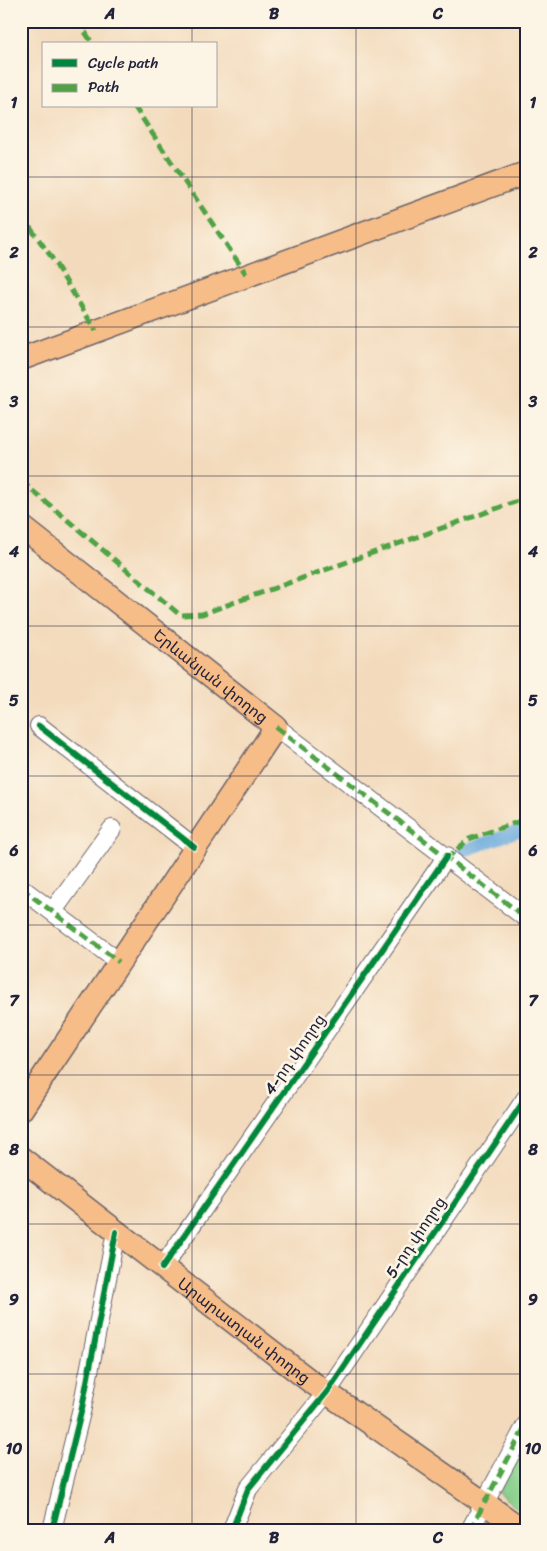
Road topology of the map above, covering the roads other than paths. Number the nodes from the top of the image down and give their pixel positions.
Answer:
1 (526, 173) edge
2 (21, 359) edge
3 (23, 531) edge
4 (39, 726) dead end
5 (276, 727) junction
6 (112, 829) dead end
7 (194, 846) junction
8 (448, 856) junction
9 (21, 888) edge
10 (53, 911) junction
11 (526, 918) edge
12 (119, 962) junction
13 (526, 1098) edge
14 (21, 1110) edge
15 (21, 1158) edge
16 (116, 1232) junction
17 (162, 1268) junction
18 (327, 1392) junction
19 (526, 1426) edge
20 (485, 1505) junction
21 (52, 1530) edge
22 (232, 1530) edge
23 (470, 1530) edge
24 (523, 1530) edge

1 - 2 main road
3 - 5 main road, Երևանյան փողոց
4 - 7 street
5 - 7 main road, Երևանյան փողոց
5 - 8 street
6 - 10 street
7 - 12 main road, Երևանյան փողոց
8 - 11 street
8 - 17 street, 4-րդ փողոց
9 - 10 street
10 - 12 street
12 - 14 main road, Երևանյան փողոց
13 - 18 street, 5-րդ փողոց
15 - 16 main road, Արարատյան փողոց
16 - 17 main road, Արարատյան փողոց
16 - 21 street
17 - 18 main road, Արարատյան փողոց
18 - 20 main road, Արարատյան փողոց
18 - 22 street, 5-րդ փողոց
19 - 20 street
20 - 23 street
20 - 24 main road, Արարատյան փողոց

